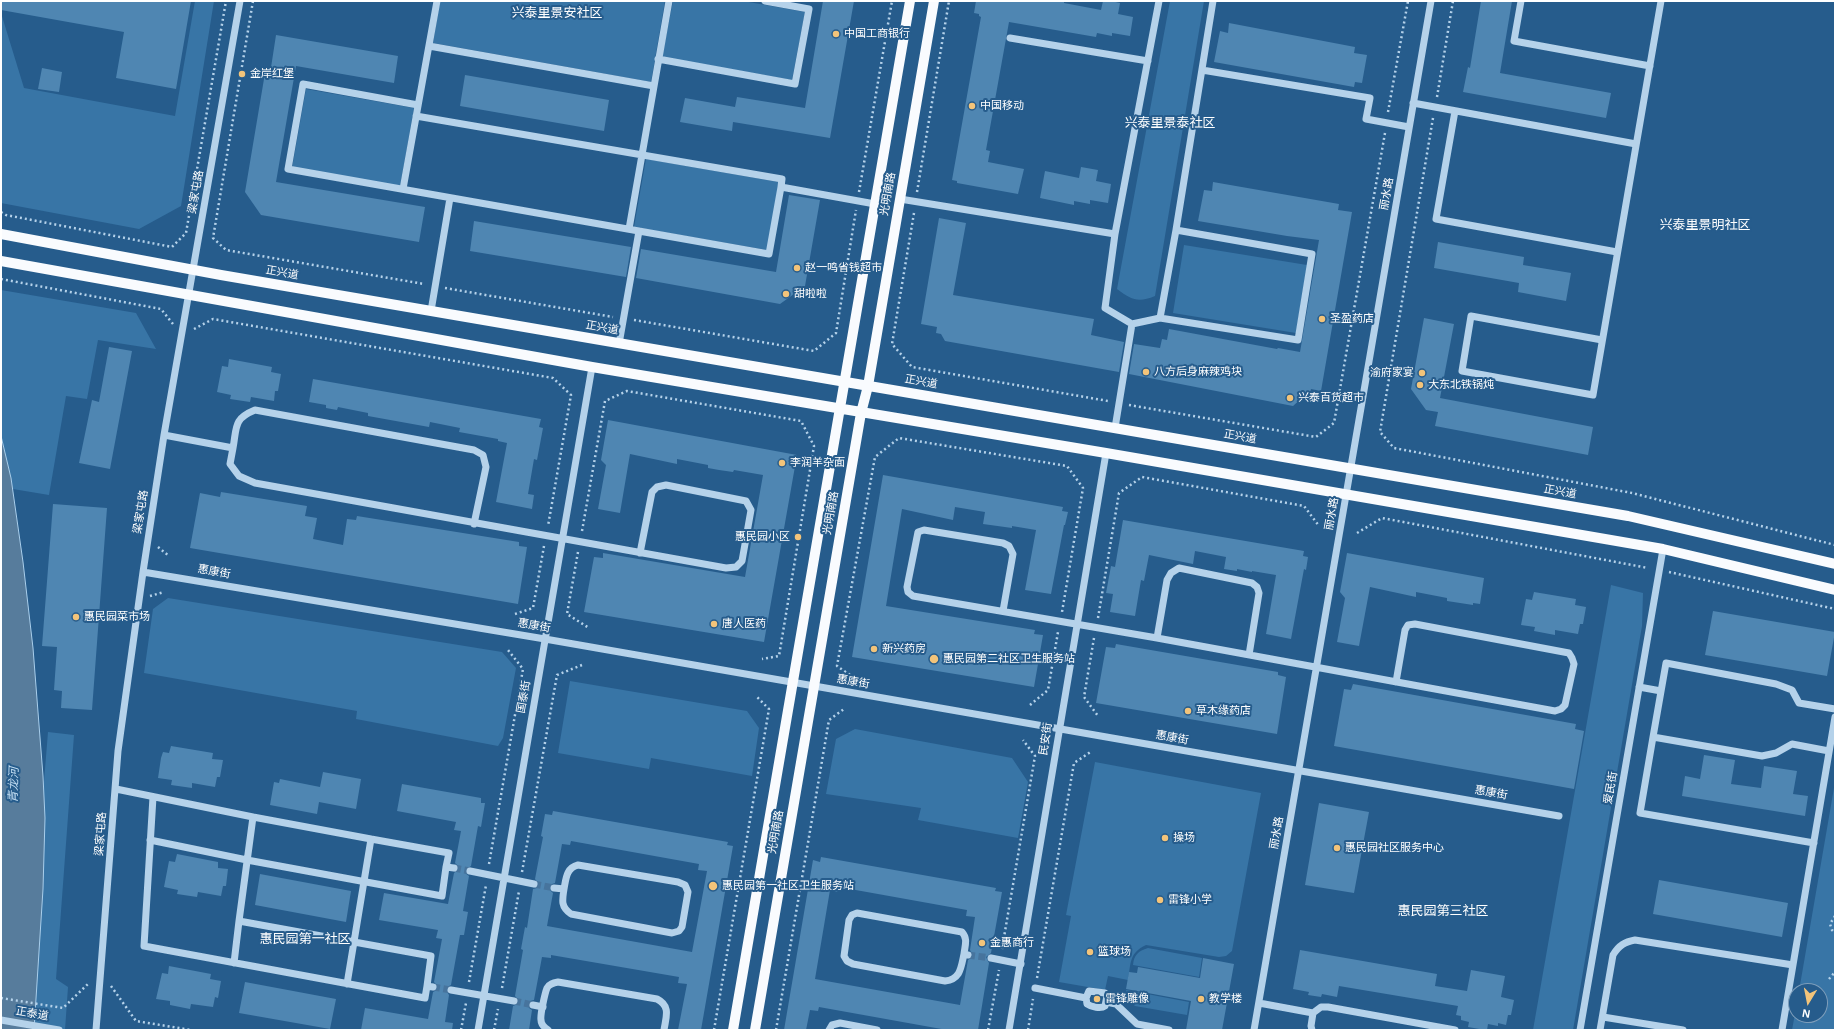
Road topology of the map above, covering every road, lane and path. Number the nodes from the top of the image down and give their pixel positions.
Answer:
1 (226, 1) edge
2 (240, 1) edge
3 (253, 1) edge
4 (437, 1) edge
5 (669, 1) edge
6 (765, 1) edge
7 (892, 1) edge
8 (910, 1) edge
9 (934, 1) edge
10 (949, 1) edge
11 (1159, 1) edge
12 (1213, 1) edge
13 (1408, 1) edge
14 (1431, 1) edge
15 (1453, 1) edge
16 (1521, 1) edge
17 (1661, 1) edge
18 (1010, 38) dead end
19 (429, 46) junction
20 (658, 59) junction
21 (1148, 61) junction
22 (1650, 66) junction
23 (1202, 70) junction
24 (654, 86) junction
25 (1414, 103) junction
26 (418, 105) junction
27 (1435, 107) junction
28 (1455, 111) junction
29 (416, 116) junction
30 (1386, 123) junction
31 (1409, 127) junction
32 (1636, 144) junction
33 (642, 155) junction
34 (781, 187) junction
35 (403, 189) junction
36 (450, 198) junction
37 (900, 199) junction
38 (858, 201) junction
39 (916, 202) junction
40 (875, 204) junction
41 (1, 212) edge
42 (629, 229) junction
43 (1176, 230) junction
44 (639, 231) junction
45 (1, 234) edge
46 (1115, 234) junction
47 (1618, 252) junction
48 (1, 261) edge
49 (194, 270) junction
50 (1, 280) edge
51 (435, 286) junction
52 (189, 296) junction
53 (431, 311) junction
54 (1160, 318) junction
55 (624, 319) junction
56 (173, 324) dead end
57 (1132, 324) junction
58 (195, 328) dead end
59 (1602, 340) junction
60 (619, 344) junction
61 (592, 367) junction
62 (912, 367) dead end
63 (844, 381) junction
64 (868, 386) junction
65 (839, 408) junction
66 (861, 413) junction
67 (1334, 423) dead end
68 (1115, 428) junction
69 (164, 435) junction
70 (233, 448) junction
71 (1106, 453) junction
72 (1351, 468) junction
73 (1346, 494) junction
74 (474, 524) junction
75 (1319, 526) dead end
76 (1358, 533) dead end
77 (546, 536) junction
78 (562, 539) junction
79 (580, 542) junction
80 (1835, 545) edge
81 (1663, 549) junction
82 (640, 553) junction
83 (1835, 564) edge
84 (1659, 570) junction
85 (143, 572) junction
86 (1835, 590) edge
87 (1835, 609) edge
88 (1003, 611) junction
89 (515, 614) dead end
90 (1060, 621) junction
91 (1077, 624) junction
92 (589, 628) dead end
93 (1096, 628) junction
94 (1157, 638) junction
95 (545, 639) junction
96 (508, 650) dead end
97 (1249, 655) junction
98 (762, 659) dead end
99 (582, 665) dead end
100 (1316, 667) junction
101 (850, 674) dead end
102 (1396, 682) junction
103 (793, 683) junction
104 (813, 686) junction
105 (1639, 687) junction
106 (1661, 691) junction
107 (756, 696) dead end
108 (1030, 705) dead end
109 (1835, 709) edge
110 (844, 710) dead end
111 (1098, 716) dead end
112 (1835, 717) edge
113 (1059, 729) junction
114 (1653, 737) junction
115 (1023, 740) dead end
116 (1829, 750) junction
117 (1092, 751) dead end
118 (1299, 771) junction
119 (116, 789) junction
120 (153, 797) junction
121 (1559, 816) dead end
122 (253, 817) junction
123 (371, 839) junction
124 (150, 840) junction
125 (1814, 843) junction
126 (247, 860) junction
127 (446, 867) junction
128 (454, 868) tunnel mouth
129 (470, 871) tunnel mouth
130 (488, 874) junction
131 (504, 878) junction
132 (521, 881) junction
133 (364, 882) junction
134 (534, 884) tunnel mouth
135 (554, 888) tunnel mouth
136 (564, 890) junction
137 (1835, 916) edge
138 (240, 921) junction
139 (1835, 933) edge
140 (354, 942) junction
141 (966, 954) joint
142 (990, 958) tunnel mouth
143 (1000, 960) junction
144 (234, 963) junction
145 (1021, 964) junction
146 (1793, 965) junction
147 (1835, 972) edge
148 (1829, 979) dead end
149 (89, 982) dead end
150 (347, 984) junction
151 (110, 985) dead end
152 (1035, 988) junction
153 (451, 990) tunnel mouth
154 (467, 992) junction
155 (484, 995) junction
156 (1, 998) edge
157 (500, 998) junction
158 (1086, 998) junction
159 (514, 1001) tunnel mouth
160 (1106, 1002) junction
161 (1259, 1003) junction
162 (533, 1005) tunnel mouth
163 (543, 1007) junction
164 (1313, 1013) junction
165 (1602, 1017) junction
166 (1, 1020) edge
167 (1136, 1027) edge
168 (58, 1030) edge
169 (96, 1030) edge
170 (192, 1030) edge
171 (461, 1030) edge
172 (478, 1030) edge
173 (494, 1030) edge
174 (548, 1030) edge
175 (664, 1030) edge
176 (714, 1030) edge
177 (733, 1030) edge
178 (755, 1030) edge
179 (776, 1030) edge
180 (828, 1030) edge
181 (877, 1030) edge
182 (988, 1030) edge
183 (1009, 1030) edge
184 (1028, 1030) edge
185 (1169, 1030) edge
186 (1254, 1030) edge
187 (1312, 1030) edge
188 (1455, 1030) edge
189 (1580, 1030) edge
190 (1600, 1030) edge
191 (1682, 1030) edge
192 (1782, 1030) edge

1 - 41 path
2 - 49 street, 梁家屯路
3 - 51 path
4 - 19 street
5 - 20 street
6 - 20 street
7 - 38 path
8 - 40 main road, 光明南路
9 - 37 main road, 光明南路
10 - 39 path
11 - 21 street
12 - 23 street
13 - 30 path
14 - 25 street, 丽水路
15 - 27 path
16 - 22 street
17 - 22 street
18 - 21 street
19 - 24 street
19 - 26 street
20 - 24 street
21 - 46 street
22 - 32 street
23 - 30 street
23 - 43 street
24 - 33 street
25 - 27 street
25 - 31 street, 丽水路
26 - 29 street
26 - 35 street
27 - 28 street
27 - 80 path
28 - 32 street
28 - 47 street
29 - 33 street
29 - 35 street
30 - 31 street
30 - 67 path
31 - 72 street, 丽水路
32 - 47 street
33 - 34 street
33 - 42 street
34 - 38 street
34 - 44 street
35 - 36 street
36 - 42 street
36 - 51 street
37 - 39 street
37 - 64 main road, 光明南路
38 - 40 street
38 - 55 path
39 - 46 street
39 - 62 path
40 - 63 main road, 光明南路
42 - 44 street
43 - 54 street
43 - 54 street
44 - 55 street
45 - 49 main road, 正兴道
46 - 57 street
47 - 59 street
48 - 52 main road
49 - 52 street, 梁家屯路
49 - 53 main road, 正兴道
50 - 56 path
51 - 53 street
51 - 55 path
52 - 61 main road
52 - 69 street, 梁家屯路
53 - 60 main road, 正兴道
54 - 57 street
55 - 60 street
57 - 68 street
58 - 77 path
59 - 59 street
60 - 63 main road, 正兴道
61 - 65 main road
61 - 78 street, 国泰街
63 - 64 main road, 正兴道
63 - 65 main road, 光明南路
64 - 66 main road, 光明南路
64 - 68 main road, 正兴道
65 - 66 main road
65 - 103 main road, 光明南路
66 - 71 main road
66 - 104 main road, 光明南路
68 - 72 main road, 正兴道
69 - 70 street
69 - 85 street, 梁家屯路
70 - 74 street
70 - 74 street
71 - 73 main road
71 - 91 street, 民安街
72 - 73 street, 丽水路
72 - 83 main road, 正兴道
73 - 81 main road
73 - 100 street, 丽水路
74 - 77 street
75 - 93 path
76 - 84 path
77 - 78 street
77 - 89 path
78 - 79 street
78 - 95 street, 国泰街
79 - 82 street
79 - 92 path
79 - 98 path
81 - 84 street, 爱民街
81 - 86 main road
82 - 82 street
84 - 87 path
84 - 105 street, 爱民街
85 - 95 street, 惠康街
85 - 119 street, 梁家屯路
88 - 88 street
88 - 90 street
90 - 91 street
90 - 101 path
90 - 108 path
91 - 93 street
91 - 113 street, 民安街
93 - 94 street
93 - 111 path
94 - 97 street
94 - 97 street
95 - 103 street, 惠康街
95 - 131 street, 国泰街
96 - 130 path
97 - 100 street
99 - 132 path
100 - 102 street
100 - 118 street, 丽水路
102 - 102 street
103 - 104 street, 惠康街
103 - 177 main road, 光明南路
104 - 113 street, 惠康街
104 - 178 main road, 光明南路
105 - 106 street
105 - 189 street, 爱民街
106 - 109 street
106 - 114 street
107 - 176 path
110 - 179 path
112 - 116 street
113 - 118 street, 惠康街
113 - 145 street, 民安街
114 - 116 street
114 - 125 street
115 - 143 path
116 - 125 street
117 - 152 path
118 - 121 street, 惠康街
118 - 161 street, 丽水路
119 - 120 street
119 - 169 street, 梁家屯路
120 - 122 street
120 - 124 street
122 - 123 street
122 - 126 street
123 - 127 street
123 - 133 street
124 - 126 street
124 - 144 street
125 - 146 street
126 - 133 street
126 - 138 street
127 - 128 street
127 - 133 street
129 - 130 street
130 - 131 street
130 - 154 path
131 - 132 street
131 - 155 street, 国泰街
132 - 134 street
132 - 157 path
133 - 140 street
135 - 136 street
136 - 136 street
137 - 139 path
138 - 140 street
138 - 144 street
140 - 150 street
140 - 150 street
141 - 141 street
142 - 143 street
143 - 145 street
143 - 182 path
144 - 150 street
145 - 183 street, 民安街
146 - 165 street
146 - 192 street
147 - 148 path
149 - 156 path
151 - 170 path
152 - 158 street
152 - 184 path
153 - 154 street
154 - 155 street
154 - 171 path
155 - 157 street
155 - 172 street, 国泰街
157 - 159 street
157 - 173 path
158 - 160 street
158 - 160 street
160 - 167 street
161 - 164 street
161 - 186 street, 丽水路
162 - 163 street
163 - 174 street
163 - 175 street
164 - 187 street
164 - 188 street
165 - 190 street
165 - 191 street
166 - 168 street, 正泰道
167 - 185 street
180 - 181 street

